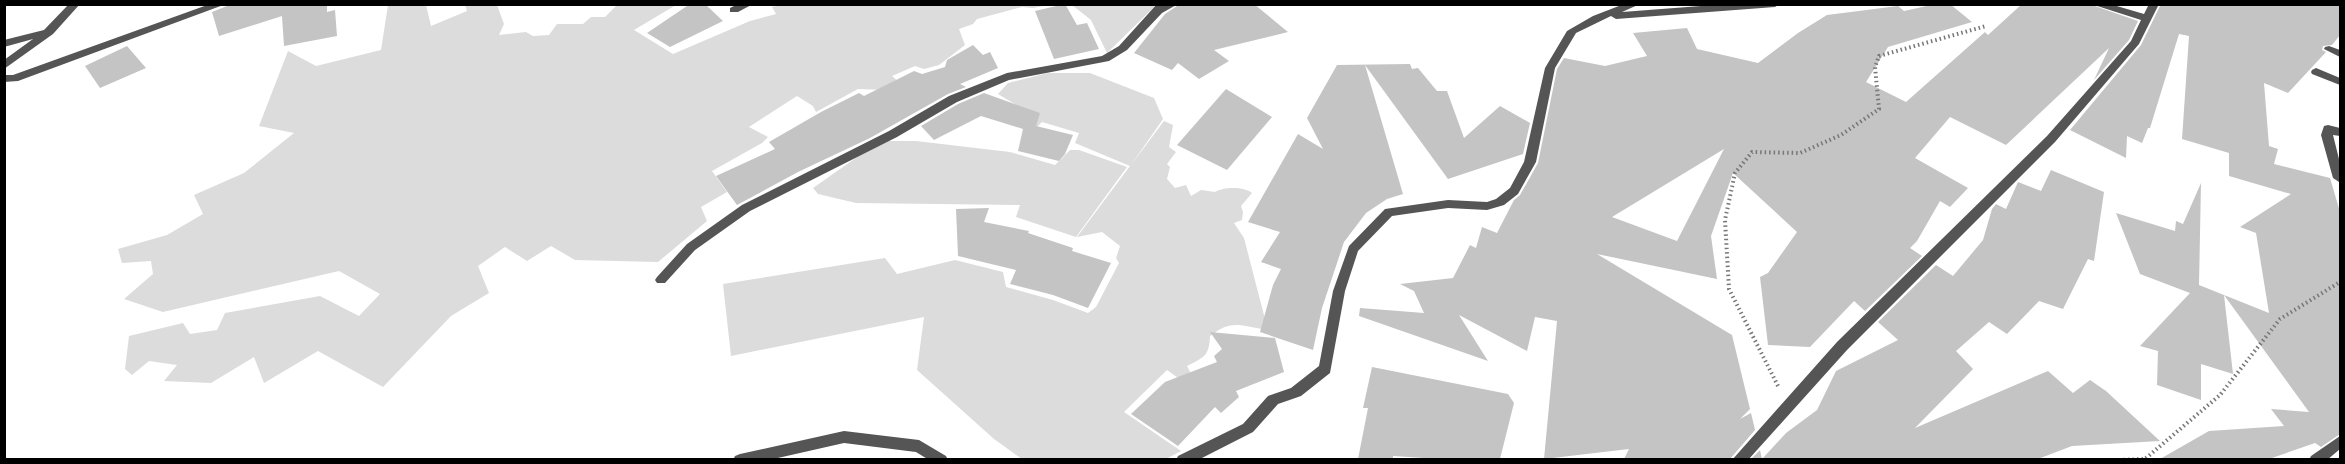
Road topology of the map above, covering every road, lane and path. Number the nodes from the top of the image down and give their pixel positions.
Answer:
1 (75, 4) edge
2 (221, 4) edge
3 (748, 4) edge
4 (1173, 4) edge
5 (1635, 4) edge
6 (1775, 4) edge
7 (2096, 4) edge
8 (2138, 4) edge
9 (2154, 4) edge
10 (1160, 8) edge
11 (734, 10) dead end
12 (1597, 18) junction
13 (2147, 18) junction
14 (1986, 26) dead end
15 (49, 32) junction
16 (4, 44) edge
17 (2329, 49) dead end
18 (2340, 54) edge
19 (4, 66) edge
20 (2316, 72) dead end
21 (4, 79) edge
22 (2340, 82) edge
23 (2340, 132) edge
24 (2336, 155) edge
25 (2339, 178) dead end
26 (661, 280) dead end
27 (2340, 282) edge
28 (1788, 406) junction
29 (2340, 442) edge
30 (2324, 457) edge
31 (740, 459) edge
32 (940, 459) edge
33 (1183, 459) edge
34 (1739, 459) edge
35 (2119, 459) edge

1 - 15 street
2 - 21 street
3 - 11 street
4 - 10 street
5 - 12 street
6 - 12 street
7 - 13 street
8 - 13 street
9 - 13 street
10 - 26 street
12 - 33 street
13 - 28 street
14 - 28 path
15 - 16 street
15 - 19 street
17 - 18 street
20 - 22 street
23 - 24 street
24 - 25 street
27 - 35 path
28 - 34 street
29 - 30 street
31 - 32 street

